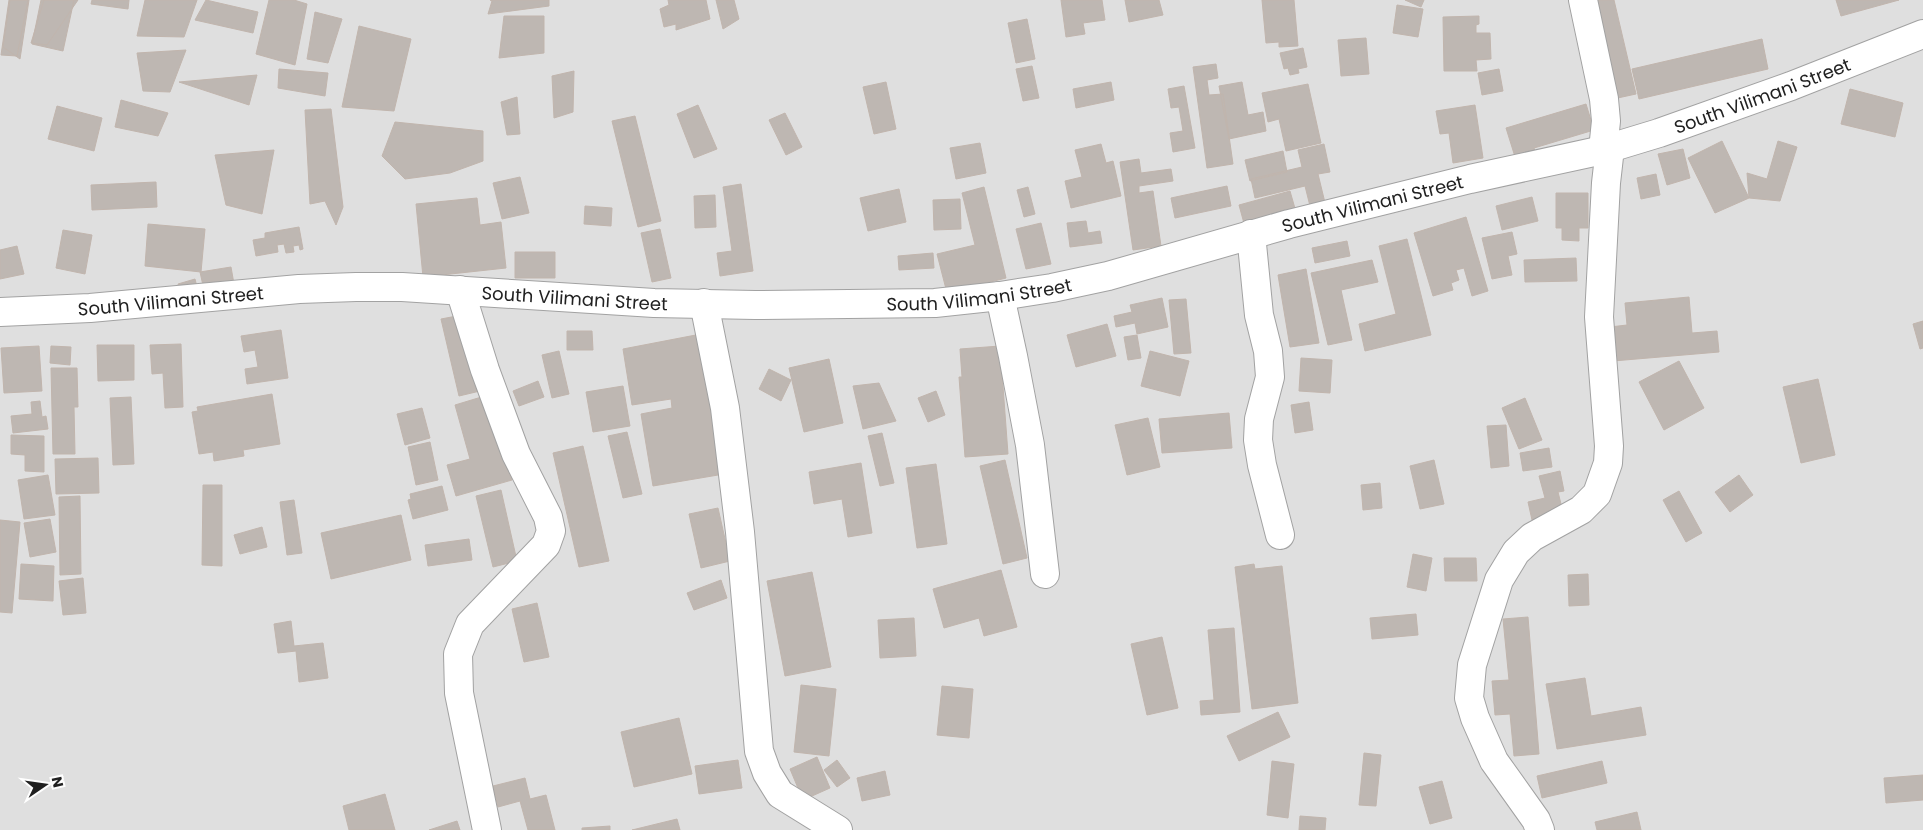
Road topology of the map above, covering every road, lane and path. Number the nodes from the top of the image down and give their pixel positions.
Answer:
1 (1583, 0) edge
2 (1923, 34) edge
3 (1607, 149) junction
4 (1250, 234) junction
5 (460, 290) junction
6 (1000, 296) junction
7 (704, 303) junction
8 (0, 312) edge
9 (1280, 535) dead end
10 (1045, 574) dead end
11 (487, 830) edge
12 (838, 830) edge
13 (1540, 830) edge

1 - 3 street
2 - 3 street, South Vilimani Street
3 - 4 street, South Vilimani Street
3 - 13 street
4 - 6 street, South Vilimani Street
4 - 9 street
5 - 7 street, South Vilimani Street
5 - 8 street, South Vilimani Street
5 - 11 street
6 - 7 street, South Vilimani Street
6 - 10 street
7 - 12 street

